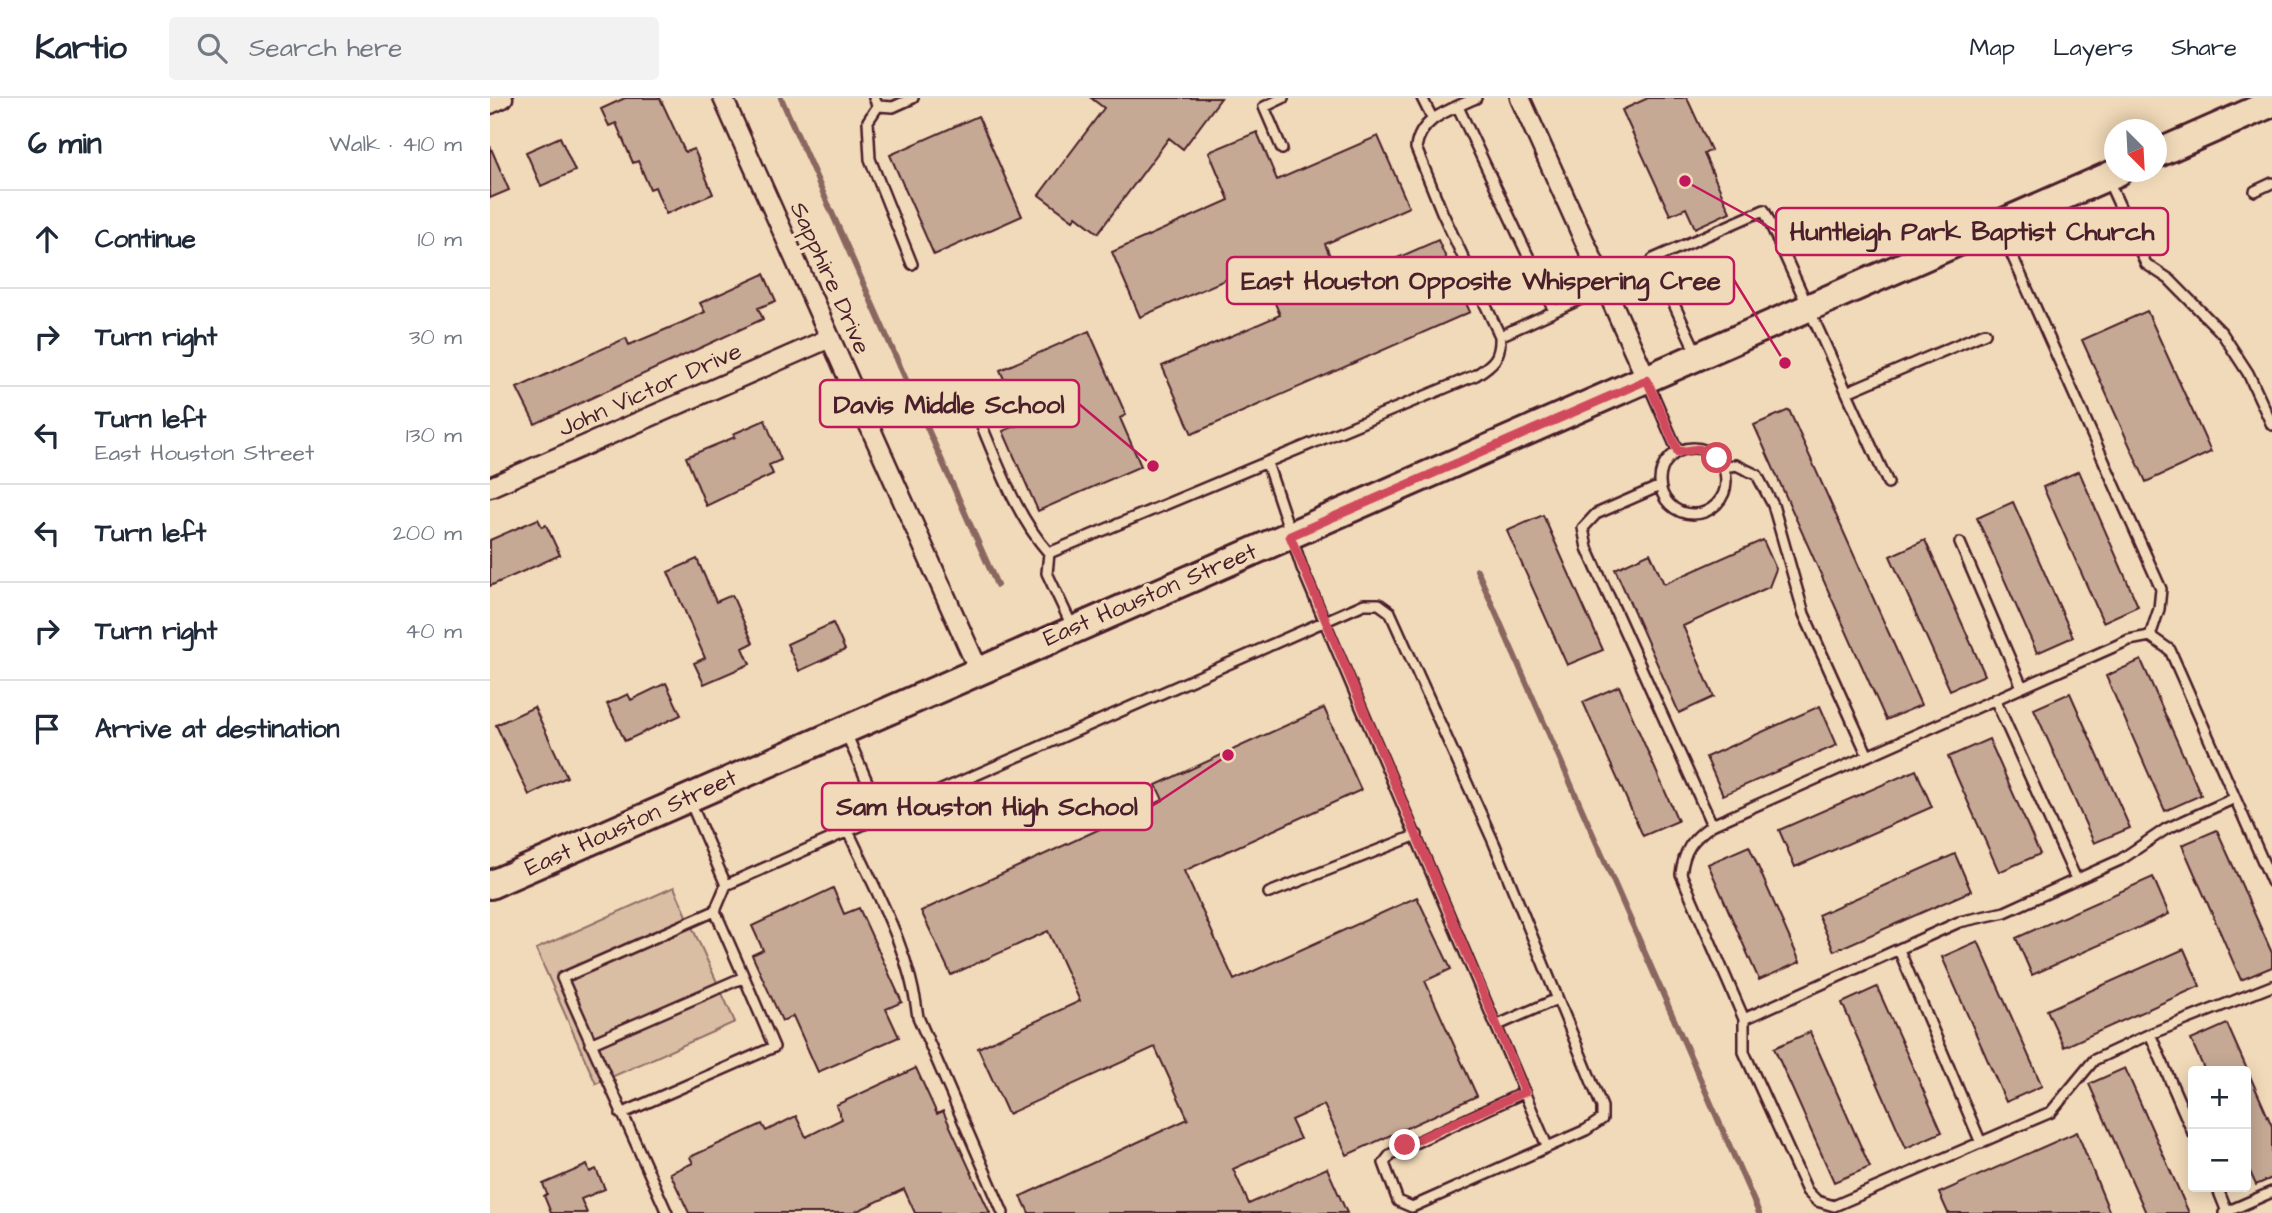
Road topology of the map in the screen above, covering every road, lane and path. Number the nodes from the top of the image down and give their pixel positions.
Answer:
1 (503, 98) edge
2 (723, 98) edge
3 (913, 98) edge
4 (1283, 98) edge
5 (1422, 98) edge
6 (1476, 98) edge
7 (1520, 98) edge
8 (2270, 101) edge
9 (876, 102) edge
10 (1261, 102) edge
11 (490, 104) edge
12 (1458, 107) junction
13 (1432, 118) junction
14 (1282, 149) dead end
15 (2167, 149) edge
16 (2104, 178) edge
17 (2115, 182) edge
18 (2272, 183) edge
19 (2255, 191) dead end
20 (1999, 225) junction
21 (912, 264) dead end
22 (1605, 288) junction
23 (1810, 309) junction
24 (1554, 311) junction
25 (1985, 333) dead end
26 (1500, 336) junction
27 (830, 338) junction
28 (1699, 357) junction
29 (1647, 380) junction
30 (1847, 392) junction
31 (972, 404) dead end
32 (2272, 425) edge
33 (1678, 452) junction
34 (1267, 463) junction
35 (1723, 467) junction
36 (1888, 483) dead end
37 (1660, 486) junction
38 (490, 487) edge
39 (1290, 536) junction
40 (1960, 543) dead end
41 (1049, 553) junction
42 (1326, 621) junction
43 (1073, 628) junction
44 (2150, 636) junction
45 (978, 669) junction
46 (2022, 687) junction
47 (1995, 699) junction
48 (844, 728) junction
49 (1868, 756) junction
50 (688, 797) junction
51 (2235, 798) junction
52 (881, 816) junction
53 (1712, 825) junction
54 (848, 831) junction
55 (1417, 835) junction
56 (2077, 879) junction
57 (2272, 883) edge
58 (490, 885) edge
59 (726, 886) junction
60 (1269, 893) dead end
61 (715, 911) junction
62 (1899, 950) junction
63 (744, 976) junction
64 (2272, 986) edge
65 (1557, 999) junction
66 (1744, 1019) junction
67 (1498, 1025) junction
68 (2150, 1034) junction
69 (590, 1044) junction
70 (1525, 1092) junction
71 (621, 1114) junction
72 (2191, 1129) edge
73 (1981, 1143) junction
74 (1547, 1146) junction
75 (2219, 1192) edge
76 (2272, 1192) edge
77 (1835, 1210) edge
78 (2226, 1212) edge
79 (667, 1213) edge
80 (1003, 1213) edge

1 - 11 street
2 - 27 street, Sapphire Drive
3 - 9 lane
4 - 10 lane
5 - 13 lane
6 - 12 lane
7 - 22 street
8 - 15 main road
9 - 21 lane
10 - 14 lane
12 - 13 lane
12 - 24 lane
13 - 26 lane
16 - 20 main road, East Houston Street
17 - 32 lane
18 - 19 lane
20 - 23 main road, East Houston Street
20 - 44 lane
22 - 24 lane
22 - 29 street
23 - 28 main road, East Houston Street
23 - 28 lane
23 - 30 lane
24 - 26 lane
25 - 30 lane
26 - 34 lane
27 - 38 street, John Victor Drive
27 - 45 street, Sapphire Drive
28 - 29 main road, East Houston Street
29 - 33 lane
29 - 39 main road, East Houston Street
30 - 36 lane
31 - 41 lane
33 - 35 lane
33 - 37 lane
34 - 39 lane
34 - 41 lane
35 - 37 lane
35 - 49 lane
37 - 53 lane
39 - 42 lane
39 - 43 main road, East Houston Street
40 - 46 lane
41 - 43 lane
42 - 52 lane
42 - 55 lane
42 - 65 lane
43 - 45 main road, East Houston Street
44 - 46 lane
44 - 51 lane
45 - 48 main road, East Houston Street
46 - 47 lane
47 - 49 lane
47 - 56 lane
48 - 50 main road, East Houston Street
48 - 52 lane
49 - 53 lane
50 - 58 main road, East Houston Street
50 - 59 lane
51 - 56 lane
51 - 57 lane
52 - 54 lane
53 - 66 lane
54 - 59 lane
54 - 80 lane
55 - 60 lane
55 - 67 lane
56 - 62 lane
59 - 61 lane
61 - 63 lane
61 - 69 lane
62 - 66 lane
62 - 73 lane
63 - 69 lane
63 - 71 lane
64 - 68 lane
65 - 67 lane
65 - 74 lane
66 - 77 lane
67 - 70 lane
68 - 72 lane
68 - 73 lane
69 - 71 lane
70 - 74 lane
70 - 74 lane
71 - 79 lane
73 - 77 lane
75 - 78 lane
76 - 78 lane

